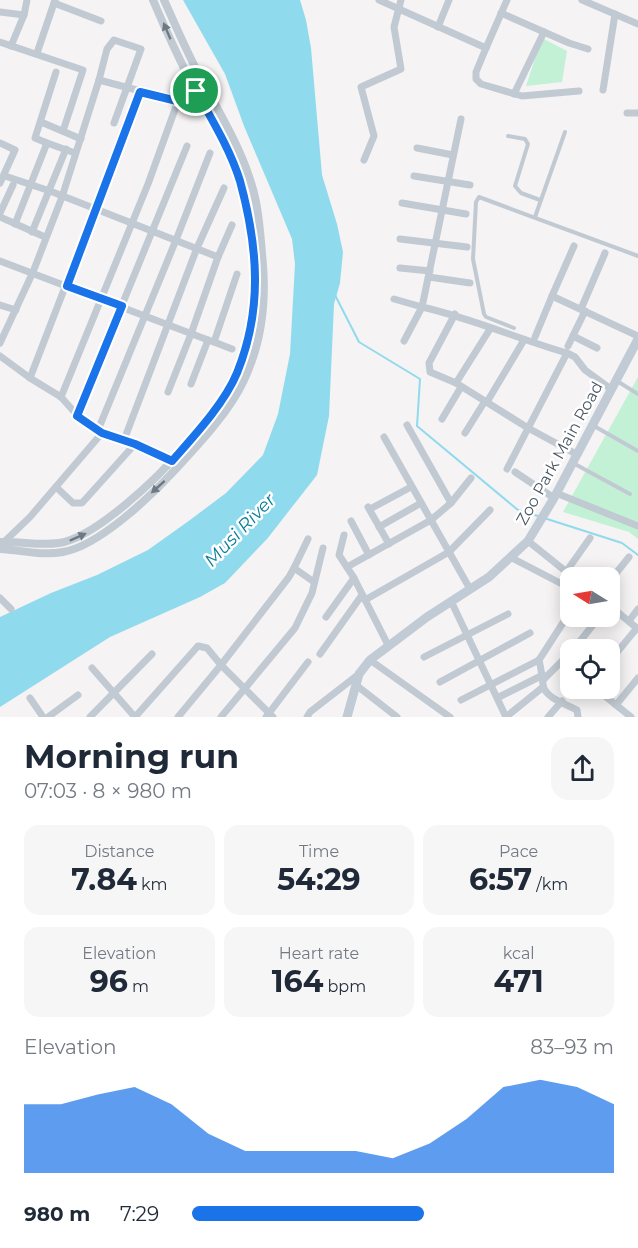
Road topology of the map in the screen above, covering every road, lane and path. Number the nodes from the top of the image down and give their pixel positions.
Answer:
1 (27, 0) edge
2 (153, 0) edge
3 (164, 0) edge
4 (379, 0) edge
5 (449, 0) edge
6 (507, 0) edge
7 (582, 0) edge
8 (54, 2) edge
9 (400, 4) edge
10 (0, 12) edge
11 (501, 13) junction
12 (615, 14) junction
13 (24, 15) junction
14 (101, 21) dead end
15 (638, 24) edge
16 (438, 27) junction
17 (544, 32) junction
18 (0, 42) edge
19 (11, 46) junction
20 (486, 48) junction
21 (588, 49) dead end
22 (37, 53) junction
23 (189, 54) junction
24 (180, 60) junction
25 (56, 72) dead end
26 (99, 80) junction
27 (127, 89) junction
28 (603, 90) dead end
29 (196, 91) junction
30 (579, 91) dead end
31 (140, 92) junction
32 (514, 94) junction
33 (177, 101) junction
34 (627, 112) dead end
35 (638, 113) edge
36 (461, 119) dead end
37 (41, 122) junction
38 (114, 123) dead end
39 (63, 131) junction
40 (564, 132) dead end
41 (508, 136) dead end
42 (81, 139) junction
43 (47, 142) junction
44 (0, 143) edge
45 (187, 146) dead end
46 (417, 148) dead end
47 (66, 149) junction
48 (75, 153) junction
49 (210, 153) dead end
50 (453, 155) junction
51 (364, 160) dead end
52 (0, 164) edge
53 (8, 167) junction
54 (5, 176) junction
55 (414, 176) dead end
56 (447, 182) junction
57 (0, 183) edge
58 (13, 184) dead end
59 (31, 184) junction
60 (470, 185) dead end
61 (224, 188) dead end
62 (50, 191) junction
63 (62, 197) junction
64 (540, 200) junction
65 (402, 202) dead end
66 (96, 209) junction
67 (442, 210) junction
68 (466, 214) dead end
69 (0, 215) edge
70 (535, 217) junction
71 (15, 224) junction
72 (131, 224) junction
73 (232, 225) dead end
74 (32, 232) junction
75 (153, 232) junction
76 (45, 237) junction
77 (400, 239) dead end
78 (176, 240) junction
79 (435, 243) junction
80 (574, 246) dead end
81 (467, 247) dead end
82 (197, 248) junction
83 (605, 253) dead end
84 (638, 256) edge
85 (218, 257) junction
86 (0, 261) edge
87 (400, 268) dead end
88 (33, 272) junction
89 (237, 274) dead end
90 (430, 274) junction
91 (470, 283) dead end
92 (67, 286) junction
93 (552, 296) junction
94 (100, 298) junction
95 (394, 299) dead end
96 (0, 305) edge
97 (122, 306) junction
98 (422, 307) junction
99 (16, 310) junction
100 (583, 310) junction
101 (455, 315) junction
102 (144, 316) junction
103 (167, 325) junction
104 (514, 328) dead end
105 (490, 329) junction
106 (191, 334) junction
107 (573, 336) junction
108 (535, 337) dead end
109 (638, 337) edge
110 (524, 340) junction
111 (211, 341) junction
112 (404, 341) dead end
113 (0, 343) edge
114 (597, 348) dead end
115 (232, 349) dead end
116 (568, 350) junction
117 (635, 353) edge
118 (0, 356) edge
119 (30, 378) junction
120 (191, 384) dead end
121 (459, 385) junction
122 (614, 385) junction
123 (168, 392) dead end
124 (638, 394) edge
125 (61, 397) junction
126 (486, 401) junction
127 (77, 416) junction
128 (442, 419) dead end
129 (407, 425) dead end
130 (592, 425) junction
131 (528, 428) junction
132 (100, 431) junction
133 (465, 433) dead end
134 (384, 437) dead end
135 (124, 440) junction
136 (135, 444) junction
137 (638, 451) edge
138 (574, 459) junction
139 (172, 461) junction
140 (507, 469) dead end
141 (515, 472) dead end
142 (471, 478) dead end
143 (56, 487) junction
144 (411, 487) junction
145 (630, 494) dead end
146 (555, 496) junction
147 (451, 502) junction
148 (421, 503) junction
149 (490, 510) dead end
150 (431, 520) junction
151 (351, 521) dead end
152 (638, 526) edge
153 (379, 527) junction
154 (344, 535) dead end
155 (590, 538) dead end
156 (308, 539) dead end
157 (528, 541) junction
158 (388, 544) junction
159 (1, 545) edge
160 (323, 548) dead end
161 (449, 552) junction
162 (369, 555) junction
163 (510, 556) junction
164 (629, 557) dead end
165 (347, 567) junction
166 (560, 567) edge
167 (570, 567) edge
168 (294, 568) junction
169 (620, 568) edge
170 (354, 578) junction
171 (314, 582) junction
172 (560, 583) edge
173 (470, 589) junction
174 (0, 598) edge
175 (363, 598) junction
176 (451, 602) junction
177 (11, 609) dead end
178 (638, 609) edge
179 (508, 614) dead end
180 (620, 614) edge
181 (326, 617) dead end
182 (629, 621) junction
183 (560, 627) edge
184 (591, 627) edge
185 (638, 628) edge
186 (530, 633) dead end
187 (467, 634) junction
188 (581, 639) edge
189 (388, 645) junction
190 (620, 649) edge
191 (152, 654) dead end
192 (320, 654) dead end
193 (424, 657) dead end
194 (370, 660) junction
195 (480, 660) junction
196 (539, 660) junction
197 (308, 662) dead end
198 (221, 665) junction
199 (560, 665) edge
200 (92, 668) dead end
201 (358, 674) junction
202 (638, 678) edge
203 (543, 681) junction
204 (440, 682) dead end
205 (356, 685) junction
206 (492, 685) junction
207 (246, 688) junction
208 (114, 693) junction
209 (78, 695) dead end
210 (499, 697) junction
211 (30, 698) dead end
212 (609, 699) edge
213 (461, 700) dead end
214 (562, 701) junction
215 (616, 705) junction
216 (269, 715) edge
217 (43, 717) edge
218 (48, 717) edge
219 (90, 717) edge
220 (178, 717) edge
221 (221, 717) edge
222 (307, 717) edge
223 (347, 717) edge
224 (397, 717) edge
225 (450, 717) edge
226 (506, 717) edge
227 (548, 717) edge
228 (578, 717) edge
229 (631, 717) edge

1 - 13 street
24 -> 2 street
3 - 23 street
4 - 9 street
5 - 16 street
6 - 11 street
7 - 12 street
8 - 14 street
8 - 22 street
9 - 16 street
9 - 51 street
10 - 13 street
11 - 17 street
11 - 20 street
12 - 15 street
12 - 28 street
13 - 19 street
16 - 20 street
17 - 21 street
17 - 32 street
18 - 19 street
19 - 22 street
20 - 32 street
22 - 39 street
23 - 24 street
23 -> 159 street
24 - 29 street
25 - 37 street
26 - 27 street
26 - 27 street
26 - 42 street
27 - 31 street
27 - 38 street
29 - 33 street
29 - 139 street
30 - 32 street
31 - 33 street
31 - 66 street
33 - 72 street
34 - 35 street
36 - 50 street
37 - 39 street
37 - 43 street
39 - 42 street
40 - 64 lane
41 - 64 lane
42 - 48 street
43 - 47 street
43 - 59 street
44 - 53 street
45 - 75 street
46 - 50 street
47 - 48 street
47 - 62 street
48 - 63 street
49 - 78 street
50 - 56 street
52 - 53 street
53 - 54 street
54 - 57 street
54 - 59 street
55 - 56 street
56 - 60 street
56 - 67 street
58 - 69 street
59 - 62 street
59 - 71 street
61 - 82 street
62 - 63 street
62 - 74 street
63 - 66 street
63 - 76 street
64 - 70 lane
65 - 67 street
66 - 72 street
66 - 92 street
67 - 68 street
67 - 79 street
69 - 71 street
70 - 84 lane
70 - 104 lane
71 - 74 street
72 - 75 street
72 - 94 street
73 - 85 street
74 - 76 street
75 - 78 street
75 - 97 street
76 - 88 street
77 - 79 street
78 - 82 street
78 - 102 street
79 - 81 street
79 - 90 street
80 - 93 street
82 - 85 street
82 - 103 street
83 - 100 street
85 - 106 street
86 - 88 street
87 - 90 street
88 - 92 street
88 - 99 street
89 - 111 street
90 - 91 street
90 - 98 street
92 - 94 street
92 - 119 street
93 - 100 street
93 - 108 street
94 - 97 street
94 - 125 street
95 - 98 street
96 - 99 street
97 - 102 street
97 - 127 street
98 - 101 street
98 - 112 street
99 - 113 street
100 - 107 street
100 - 109 street
101 - 105 street
101 - 121 street
102 - 103 street
102 - 132 street
103 - 106 street
103 - 135 street
105 - 110 street
105 - 121 street
106 - 111 street
106 - 123 street
107 - 114 street
107 - 116 street
109 - 117 main road, Zoo Park Main Road
110 - 116 street
110 - 126 street
111 - 115 street
111 - 120 street
116 - 122 street
116 - 131 street
117 - 122 main road, Zoo Park Main Road
118 - 119 street
119 - 125 street
121 - 126 street
121 - 128 street
122 - 124 lane
122 - 130 main road, Zoo Park Main Road
125 - 127 street
126 - 131 street
126 - 133 street
127 - 132 street
129 - 147 street
130 - 137 lane
130 - 138 main road, Zoo Park Main Road
131 - 138 street
131 - 140 street
132 - 135 street
132 - 143 street
134 - 144 street
135 - 136 street
136 - 139 street
136 - 143 street
138 - 145 lane
138 - 146 main road, Zoo Park Main Road
159 -> 139 street
141 - 146 street
142 - 147 street
143 - 159 street
144 - 148 street
144 - 153 street
146 - 152 street
146 - 157 main road, Zoo Park Main Road
147 - 150 street
148 - 150 street
148 - 153 street
149 - 161 street
150 - 158 street
150 - 161 street
151 - 162 street
153 - 158 street
154 - 165 street
155 - 167 street
156 - 168 street
157 - 163 main road, Zoo Park Main Road
157 - 166 street
158 - 162 street
160 - 171 street
161 - 173 street
161 - 175 street
162 - 165 street
163 - 172 street
163 - 173 main road, Zoo Park Main Road
164 - 169 street
165 - 170 street
168 - 171 street
168 - 198 street
170 - 175 street
170 - 181 street
171 - 207 street
173 - 176 main road, Zoo Park Main Road
174 - 177 street
175 - 189 street
175 - 192 street
176 - 187 street
176 - 189 main road, Zoo Park Main Road
178 - 182 street
179 - 187 street
180 - 182 street
182 - 185 street
183 - 196 street
184 - 188 street
185 - 190 street
186 - 195 street
187 - 193 street
187 - 195 street
189 - 194 main road, Zoo Park Main Road
191 - 208 street
194 - 201 main road, Zoo Park Main Road
194 - 225 street
195 - 204 street
195 - 206 street
196 - 203 street
196 - 206 street
197 - 216 street
198 - 207 street
198 - 208 street
198 - 220 street
199 - 203 street
200 - 208 street
201 - 205 main road
201 - 222 street
202 - 215 street
203 - 210 street
203 - 214 street
203 - 226 street
205 - 223 main road
205 - 224 street
206 - 210 street
206 - 213 street
207 - 216 street
207 - 221 street
208 - 219 street
209 - 218 street
210 - 226 street
211 - 217 street
212 - 215 street
214 - 227 street
214 - 228 street
215 - 229 street

